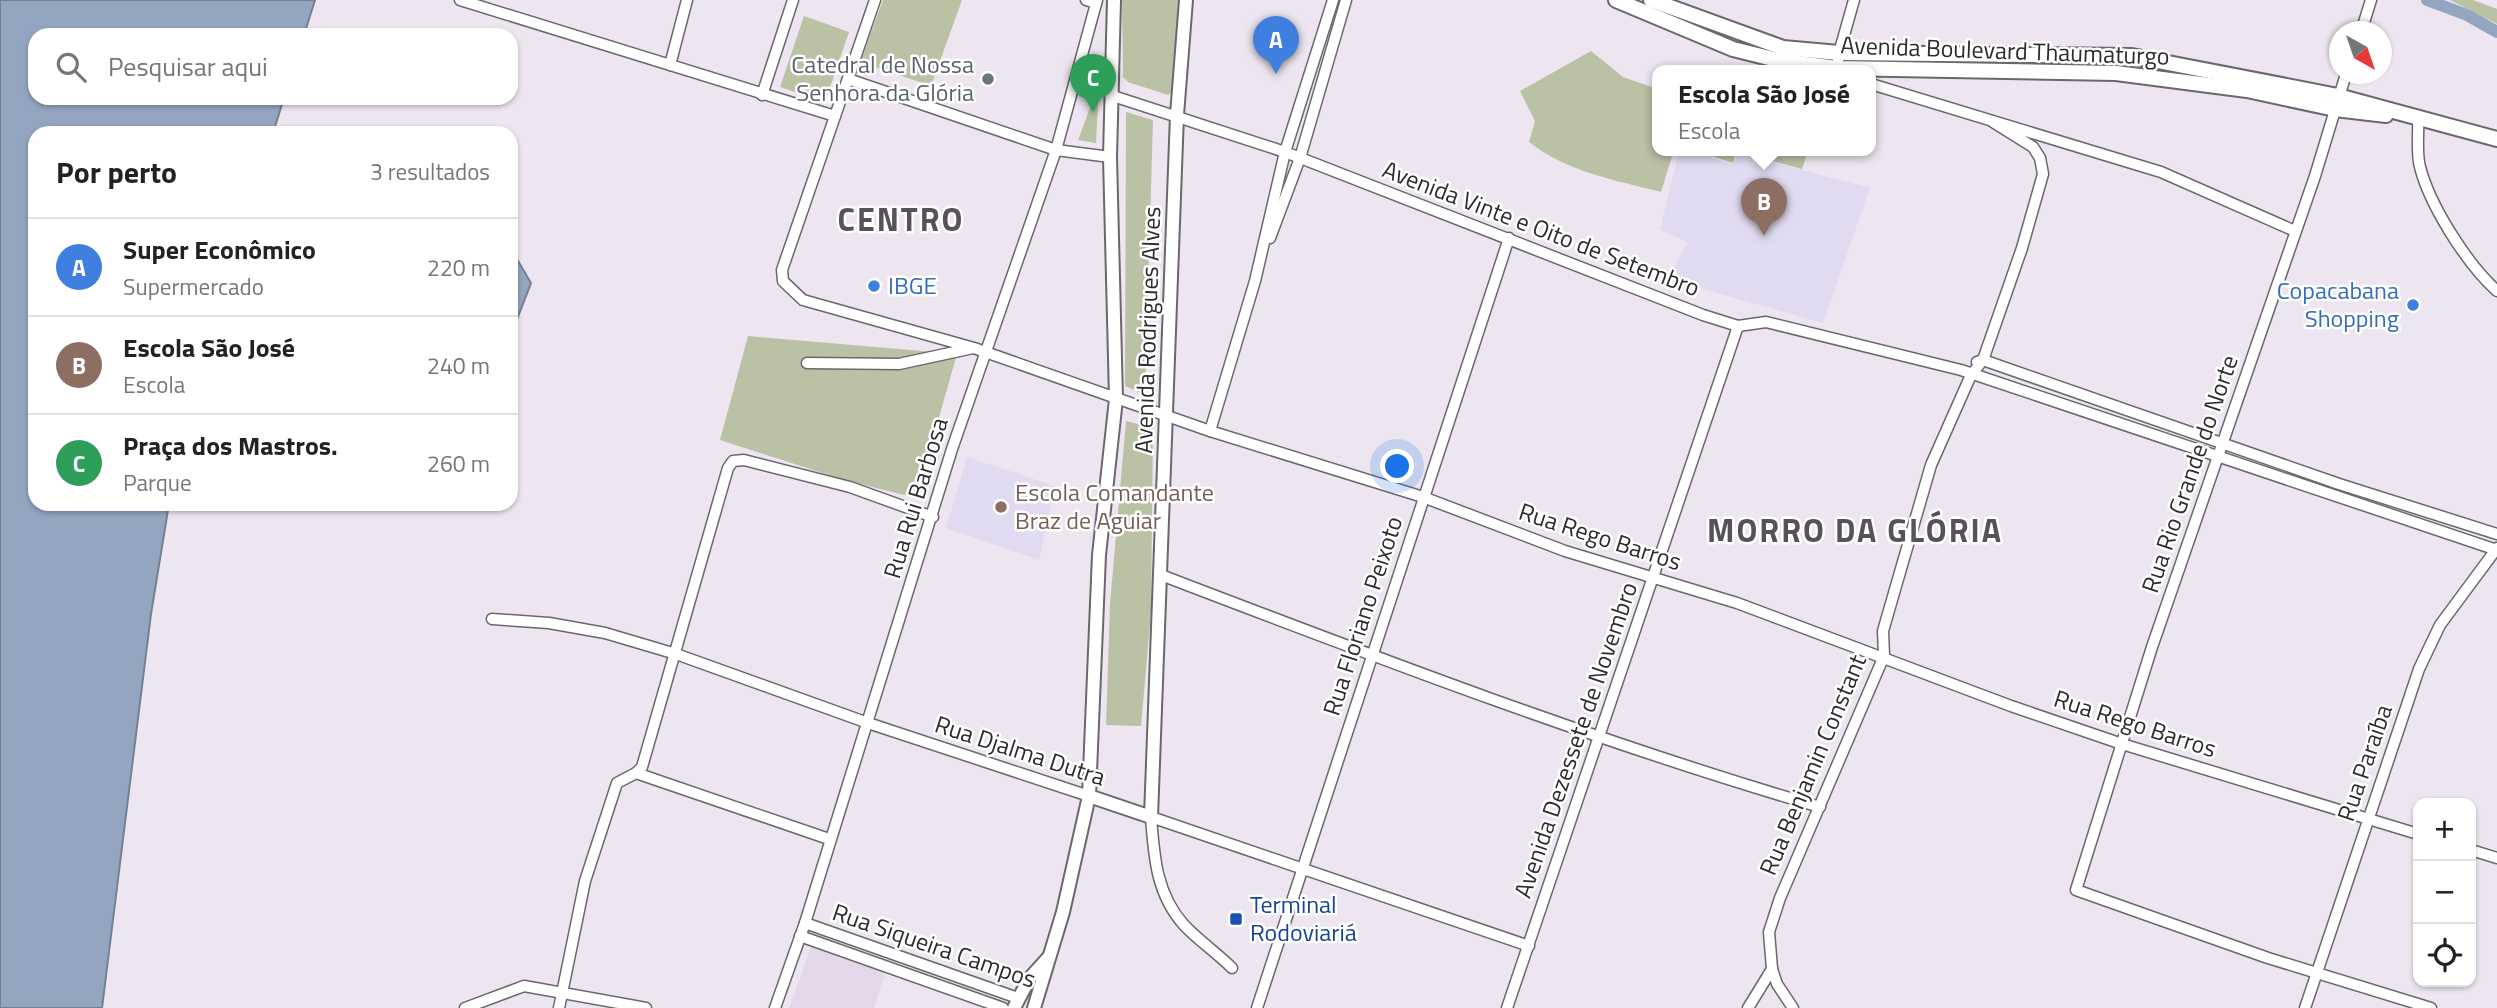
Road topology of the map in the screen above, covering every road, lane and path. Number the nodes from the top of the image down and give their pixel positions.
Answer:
1 (460, 0) edge
2 (687, 0) edge
3 (793, 0) edge
4 (875, 0) edge
5 (1114, 0) edge
6 (1186, 0) edge
7 (1333, 0) edge
8 (1346, 0) edge
9 (1616, 0) edge
10 (1651, 0) edge
11 (1854, 0) edge
12 (2371, 0) edge
13 (1093, 1) edge
14 (2364, 21) edge
15 (2032, 55) junction
16 (1838, 64) edge
17 (670, 65) junction
18 (1866, 65) edge
19 (1876, 65) edge
20 (2031, 71) junction
21 (848, 79) junction
22 (2342, 84) edge
23 (1876, 86) edge
24 (762, 95) junction
25 (1113, 96) junction
26 (2336, 102) junction
27 (1177, 115) junction
28 (835, 116) junction
29 (2418, 118) junction
30 (1993, 122) junction
31 (2497, 139) edge
32 (1056, 150) junction
33 (1285, 152) junction
34 (1110, 157) junction
35 (1300, 158) junction
36 (2295, 231) junction
37 (1509, 237) junction
38 (1255, 281) junction
39 (2497, 291) edge
40 (1738, 326) junction
41 (974, 348) junction
42 (986, 354) junction
43 (1983, 360) junction
44 (807, 363) dead end
45 (1961, 370) junction
46 (1971, 375) junction
47 (1116, 399) junction
48 (1166, 416) junction
49 (1210, 431) junction
50 (2224, 442) junction
51 (2218, 457) junction
52 (2339, 484) junction
53 (1423, 497) junction
54 (2334, 497) junction
55 (933, 517) junction
56 (2497, 534) edge
57 (2497, 549) edge
58 (1161, 575) junction
59 (1653, 577) junction
60 (492, 619) dead end
61 (677, 654) junction
62 (1373, 655) junction
63 (1884, 656) junction
64 (867, 723) junction
65 (1600, 736) junction
66 (2123, 744) junction
67 (636, 773) junction
68 (1089, 796) junction
69 (1821, 807) junction
70 (1151, 817) junction
71 (2368, 818) junction
72 (2413, 832) edge
73 (830, 839) junction
74 (2476, 852) edge
75 (2497, 859) edge
76 (1301, 871) junction
77 (806, 923) junction
78 (800, 936) junction
79 (1529, 946) junction
80 (1048, 958) junction
81 (1232, 968) dead end
82 (1772, 969) junction
83 (2319, 972) junction
84 (563, 993) junction
85 (1016, 1003) edge
86 (1035, 1006) edge
87 (465, 1008) edge
88 (559, 1008) edge
89 (646, 1008) edge
90 (775, 1008) edge
91 (1003, 1008) edge
92 (1049, 1008) edge
93 (1257, 1008) edge
94 (1507, 1008) edge
95 (1748, 1008) edge
96 (1793, 1008) edge
97 (2305, 1008) edge
98 (2431, 1008) edge

1 - 17 street
2 - 17 street
3 - 24 street
4 - 21 street
5 - 25 street, Avenida Rodrigues Alves
6 - 27 street, Avenida Rodrigues Alves
7 - 33 street
8 - 35 street
9 - 16 main road, Avenida Boulevard Thaumaturgo
10 - 16 main road, Avenida Boulevard Thaumaturgo
11 - 16 street
12 - 14 street
13 - 32 street, Rua Rui Barbosa
15 - 16 main road, Avenida Boulevard Thaumaturgo
15 - 20 main road
15 - 26 main road, Avenida Boulevard Thaumaturgo
16 - 18 main road, Avenida Boulevard Thaumaturgo
17 - 24 street
19 - 20 main road, Avenida Boulevard Thaumaturgo
20 - 26 main road, Avenida Boulevard Thaumaturgo
21 - 28 street
21 - 32 street
22 - 26 street, Rua Rio Grande do Norte
23 - 30 street
24 - 28 street
25 - 27 street, Avenida Vinte e Oito de Setembro
25 - 34 street, Avenida Rodrigues Alves
26 - 29 main road, Avenida Boulevard Thaumaturgo
26 - 36 street, Rua Rio Grande do Norte
27 - 33 street, Avenida Vinte e Oito de Setembro
27 - 48 street, Avenida Rodrigues Alves
28 - 41 street, Rua Rego Barros
29 - 31 main road, Avenida Boulevard Thaumaturgo
29 - 39 street
30 - 36 street
30 - 43 street, Rua Benjamin Constant
32 - 34 street
32 - 42 street, Rua Rui Barbosa
33 - 35 street, Avenida Vinte e Oito de Setembro
33 - 38 street
34 - 47 street, Avenida Rodrigues Alves
35 - 37 street, Avenida Vinte e Oito de Setembro
35 - 38 street
36 - 50 street, Rua Rio Grande do Norte
37 - 40 street, Avenida Vinte e Oito de Setembro
37 - 53 street, Rua Floriano Peixoto
38 - 49 street
40 - 45 street, Avenida Vinte e Oito de Setembro
40 - 59 street, Avenida Dezessete de Novembro
41 - 42 street, Rua Rego Barros
41 - 44 street
42 - 47 street, Rua Rego Barros
42 - 55 street, Rua Rui Barbosa
43 - 45 street
43 - 46 street, Rua Benjamin Constant
43 - 50 street
45 - 46 street, Avenida Vinte e Oito de Setembro
46 - 51 street, Avenida Vinte e Oito de Setembro
46 - 63 street, Rua Benjamin Constant
47 - 48 street, Rua Rego Barros
47 - 68 street, Avenida Rodrigues Alves
48 - 49 street, Rua Rego Barros
48 - 58 street, Avenida Rodrigues Alves
49 - 53 street, Rua Rego Barros
50 - 51 street, Rua Rio Grande do Norte
50 - 52 street
51 - 54 street, Avenida Vinte e Oito de Setembro
51 - 66 street, Rua Rio Grande do Norte
52 - 54 street
52 - 56 street
53 - 59 street, Rua Rego Barros
53 - 62 street, Rua Floriano Peixoto
54 - 57 street, Avenida Vinte e Oito de Setembro
55 - 61 street
55 - 64 street, Rua Rui Barbosa
57 - 71 street, Rua Paraíba
58 - 62 street
58 - 70 street, Avenida Rodrigues Alves
59 - 63 street, Rua Rego Barros
59 - 65 street, Avenida Dezessete de Novembro
60 - 61 street, Rua Djalma Dutra
61 - 64 street, Rua Djalma Dutra
61 - 67 street
62 - 65 street
62 - 76 street, Rua Floriano Peixoto
63 - 66 street, Rua Rego Barros
63 - 69 street, Rua Benjamin Constant
64 - 68 street, Rua Djalma Dutra
64 - 73 street, Rua Rui Barbosa
65 - 69 street
65 - 79 street, Avenida Dezessete de Novembro
66 - 71 street, Rua Rego Barros
66 - 83 street, Rua Rio Grande do Norte
67 - 73 street
67 - 84 street
68 - 70 street, Rua Djalma Dutra
68 - 80 street, Avenida Rodrigues Alves
69 - 82 street, Rua Benjamin Constant
70 - 76 street, Rua Djalma Dutra
70 - 81 street, Avenida Rodrigues Alves
71 - 72 street, Rua Rego Barros
71 - 83 street, Rua Paraíba
73 - 77 street, Rua Rui Barbosa
74 - 75 street
76 - 79 street, Rua Djalma Dutra
76 - 93 street, Rua Floriano Peixoto
77 - 78 street, Rua Rui Barbosa
77 - 85 street, Rua Siqueira Campos
78 - 90 street, Rua Rui Barbosa
78 - 91 street, Rua Siqueira Campos
79 - 94 street, Avenida Dezessete de Novembro
80 - 85 street
80 - 86 street, Avenida Rodrigues Alves
82 - 95 street
82 - 96 street
83 - 97 street, Rua Paraíba
83 - 98 street
84 - 87 street
84 - 88 street
84 - 89 street
85 - 86 street, Rua Siqueira Campos
86 - 92 street, Rua Siqueira Campos

